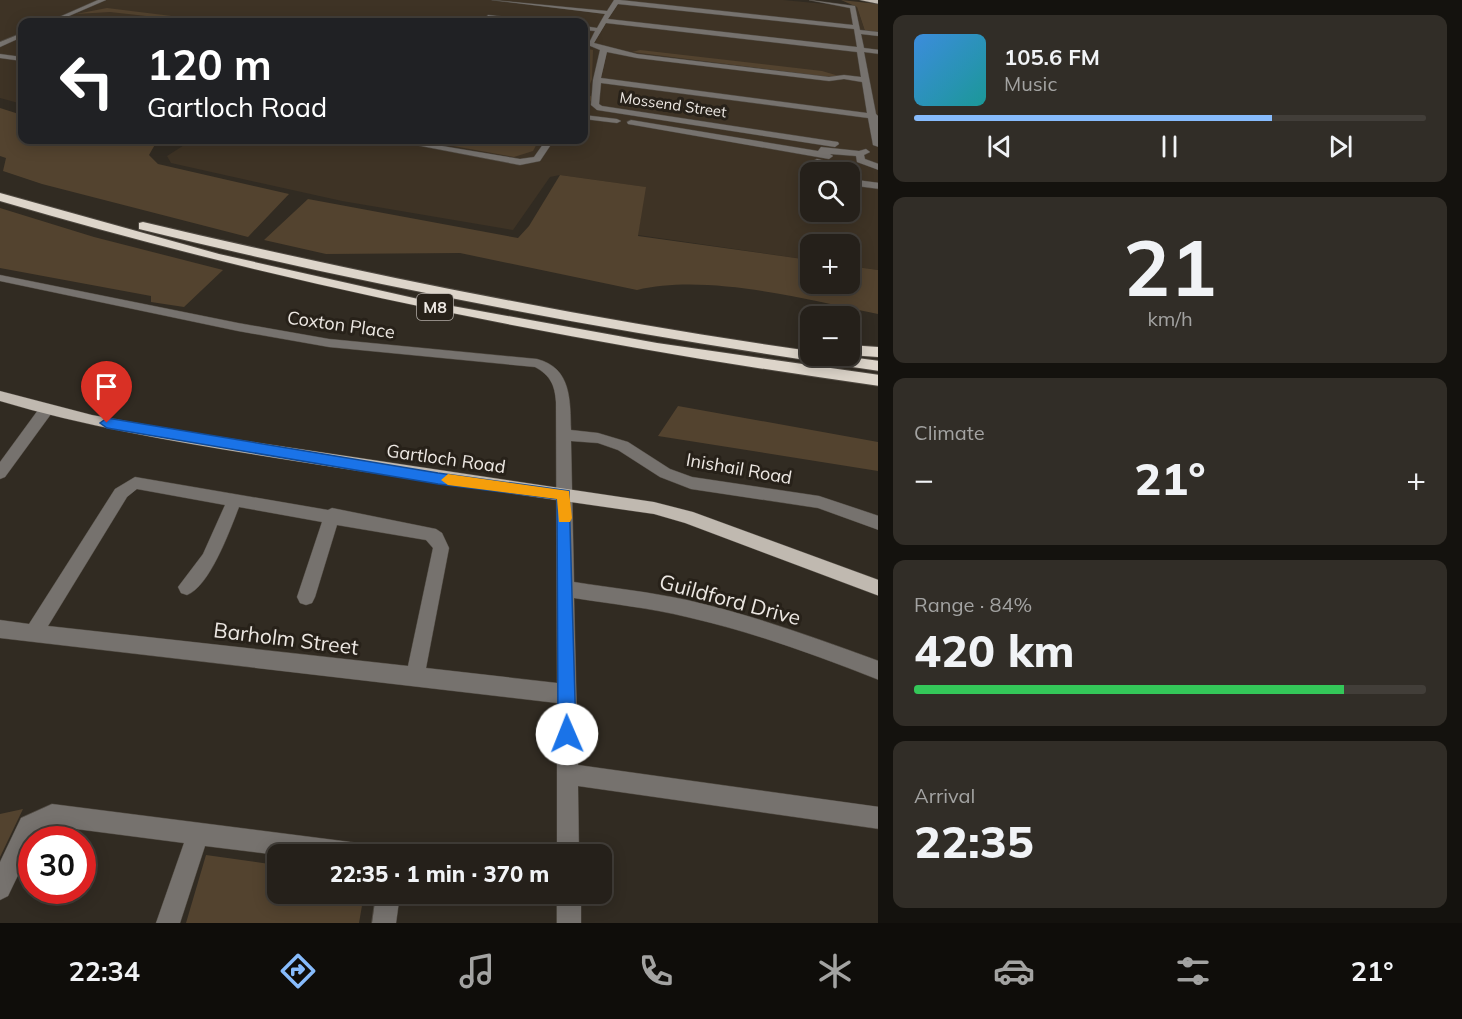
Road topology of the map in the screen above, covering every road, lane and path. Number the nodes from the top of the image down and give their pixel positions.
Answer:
1 (103, 0) edge
2 (495, 0) edge
3 (643, 0) edge
4 (812, 0) edge
5 (862, 0) edge
6 (505, 1) edge
7 (615, 1) edge
8 (878, 2) edge
9 (609, 13) junction
10 (60, 18) edge
11 (497, 18) edge
12 (605, 21) junction
13 (857, 27) junction
14 (588, 29) edge
15 (599, 30) junction
16 (878, 34) edge
17 (18, 37) edge
18 (0, 45) edge
19 (604, 49) junction
20 (860, 50) junction
21 (878, 52) edge
22 (0, 56) edge
23 (18, 58) edge
24 (597, 80) junction
25 (867, 80) junction
26 (875, 104) edge
27 (588, 114) edge
28 (588, 114) edge
29 (874, 116) junction
30 (417, 144) edge
31 (547, 144) edge
32 (697, 144) dead end
33 (835, 144) dead end
34 (877, 149) edge
35 (862, 158) junction
36 (818, 162) edge
37 (878, 166) edge
38 (860, 183) edge
39 (0, 185) edge
40 (878, 186) edge
41 (0, 197) edge
42 (0, 278) edge
43 (626, 328) junction
44 (800, 345) edge
45 (860, 351) edge
46 (878, 352) edge
47 (878, 366) edge
48 (878, 381) edge
49 (0, 396) edge
50 (46, 410) junction
51 (564, 435) junction
52 (0, 450) edge
53 (16, 451) junction
54 (0, 473) edge
55 (564, 495) junction
56 (235, 499) junction
57 (332, 515) junction
58 (878, 523) edge
59 (187, 587) dead end
60 (878, 588) edge
61 (565, 589) junction
62 (306, 597) dead end
63 (0, 629) edge
64 (33, 633) junction
65 (878, 670) edge
66 (415, 677) junction
67 (567, 694) junction
68 (568, 774) junction
69 (878, 818) edge
70 (198, 834) junction
71 (278, 844) edge
72 (568, 844) edge
73 (0, 888) edge
74 (387, 904) edge
75 (569, 904) edge
76 (168, 923) edge
77 (384, 923) edge
78 (569, 923) edge

1 - 10 street
2 - 6 street
3 - 13 street
4 - 13 street
5 - 8 main road
6 - 9 street
6 - 11 street
7 - 9 street
7 - 13 street
9 - 12 street
12 - 15 street
12 - 20 street
13 - 16 street
13 - 20 street
14 - 15 street
15 - 19 street
17 - 18 street
19 - 24 street, Mossend Street
19 - 25 street
20 - 21 street
20 - 25 street
22 - 23 street
24 - 29 street
24 - 33 street, Mossend Street
25 - 26 street
26 - 29 street
27 - 35 street
28 - 35 street
29 - 34 street
30 - 31 street
32 - 36 street
34 - 35 street
35 - 37 street
38 - 40 street
39 - 43 highway, M8
41 - 48 highway, M8
42 - 51 street, Coxton Place
43 - 44 highway
43 - 47 highway, M8
45 - 46 highway
49 - 50 main road, Gartloch Road
50 - 53 street
50 - 55 main road, Gartloch Road
51 - 55 street, Coxton Place
51 - 58 street, Inishail Road
52 - 53 street
53 - 54 street
55 - 60 main road, Gartloch Road
55 - 61 street, Coxton Place
56 - 57 street
56 - 59 street
56 - 64 street
57 - 62 street
57 - 66 street
61 - 65 street, Guildford Drive
61 - 67 street, Coxton Place
63 - 64 street, Barholm Street
64 - 66 street, Barholm Street
66 - 67 street, Barholm Street
67 - 68 street, Coxton Place
68 - 69 street
68 - 72 street, Coxton Place
70 - 71 street
70 - 73 street
70 - 76 street
74 - 77 street
75 - 78 street

